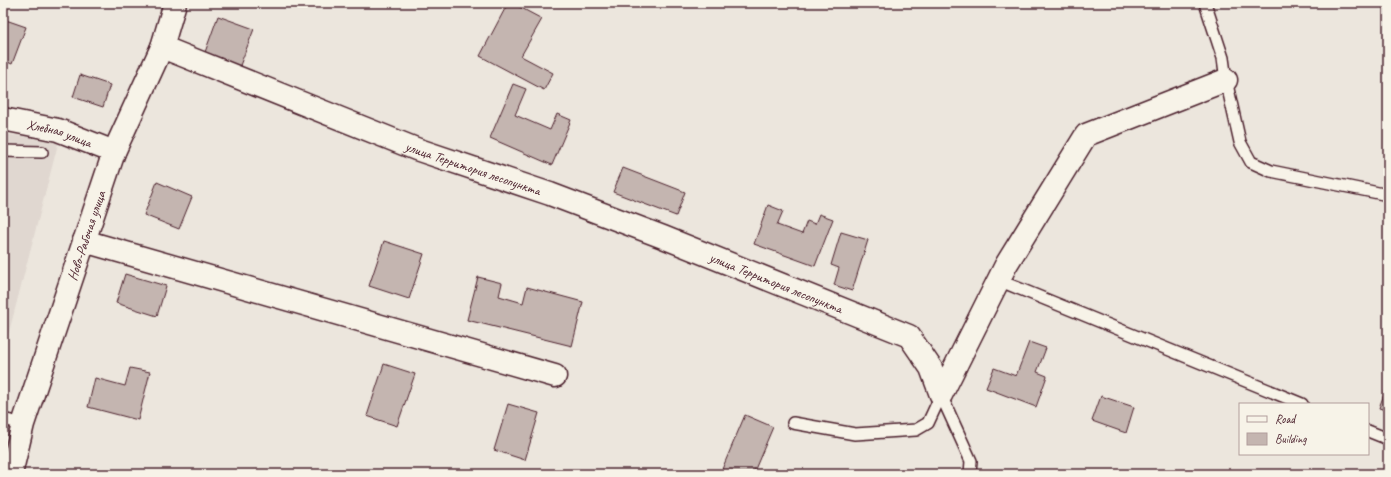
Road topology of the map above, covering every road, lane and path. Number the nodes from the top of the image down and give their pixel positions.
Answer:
1 (174, 3) edge
2 (1205, 3) edge
3 (162, 46) junction
4 (1226, 80) junction
5 (3, 118) edge
6 (3, 151) edge
7 (42, 152) dead end
8 (114, 152) junction
9 (1388, 195) edge
10 (84, 242) junction
11 (998, 280) junction
12 (555, 376) dead end
13 (941, 395) junction
14 (1300, 403) edge
15 (13, 421) edge
16 (793, 423) dead end
17 (1369, 431) edge
18 (1388, 439) edge
19 (11, 474) edge
20 (970, 474) edge

1 - 3 street, Ново-Рабочая улица
2 - 4 lane
3 - 8 street, Ново-Рабочая улица
3 - 13 street, улица Территория лесопункта
4 - 9 lane
4 - 11 street
5 - 8 street, Хлебная улица
6 - 7 lane
8 - 10 street, Ново-Рабочая улица
10 - 12 street
10 - 15 street, Ново-Рабочая улица
11 - 13 street
11 - 14 lane
13 - 16 lane
13 - 20 lane
15 - 19 street, Ново-Рабочая улица
17 - 18 lane

